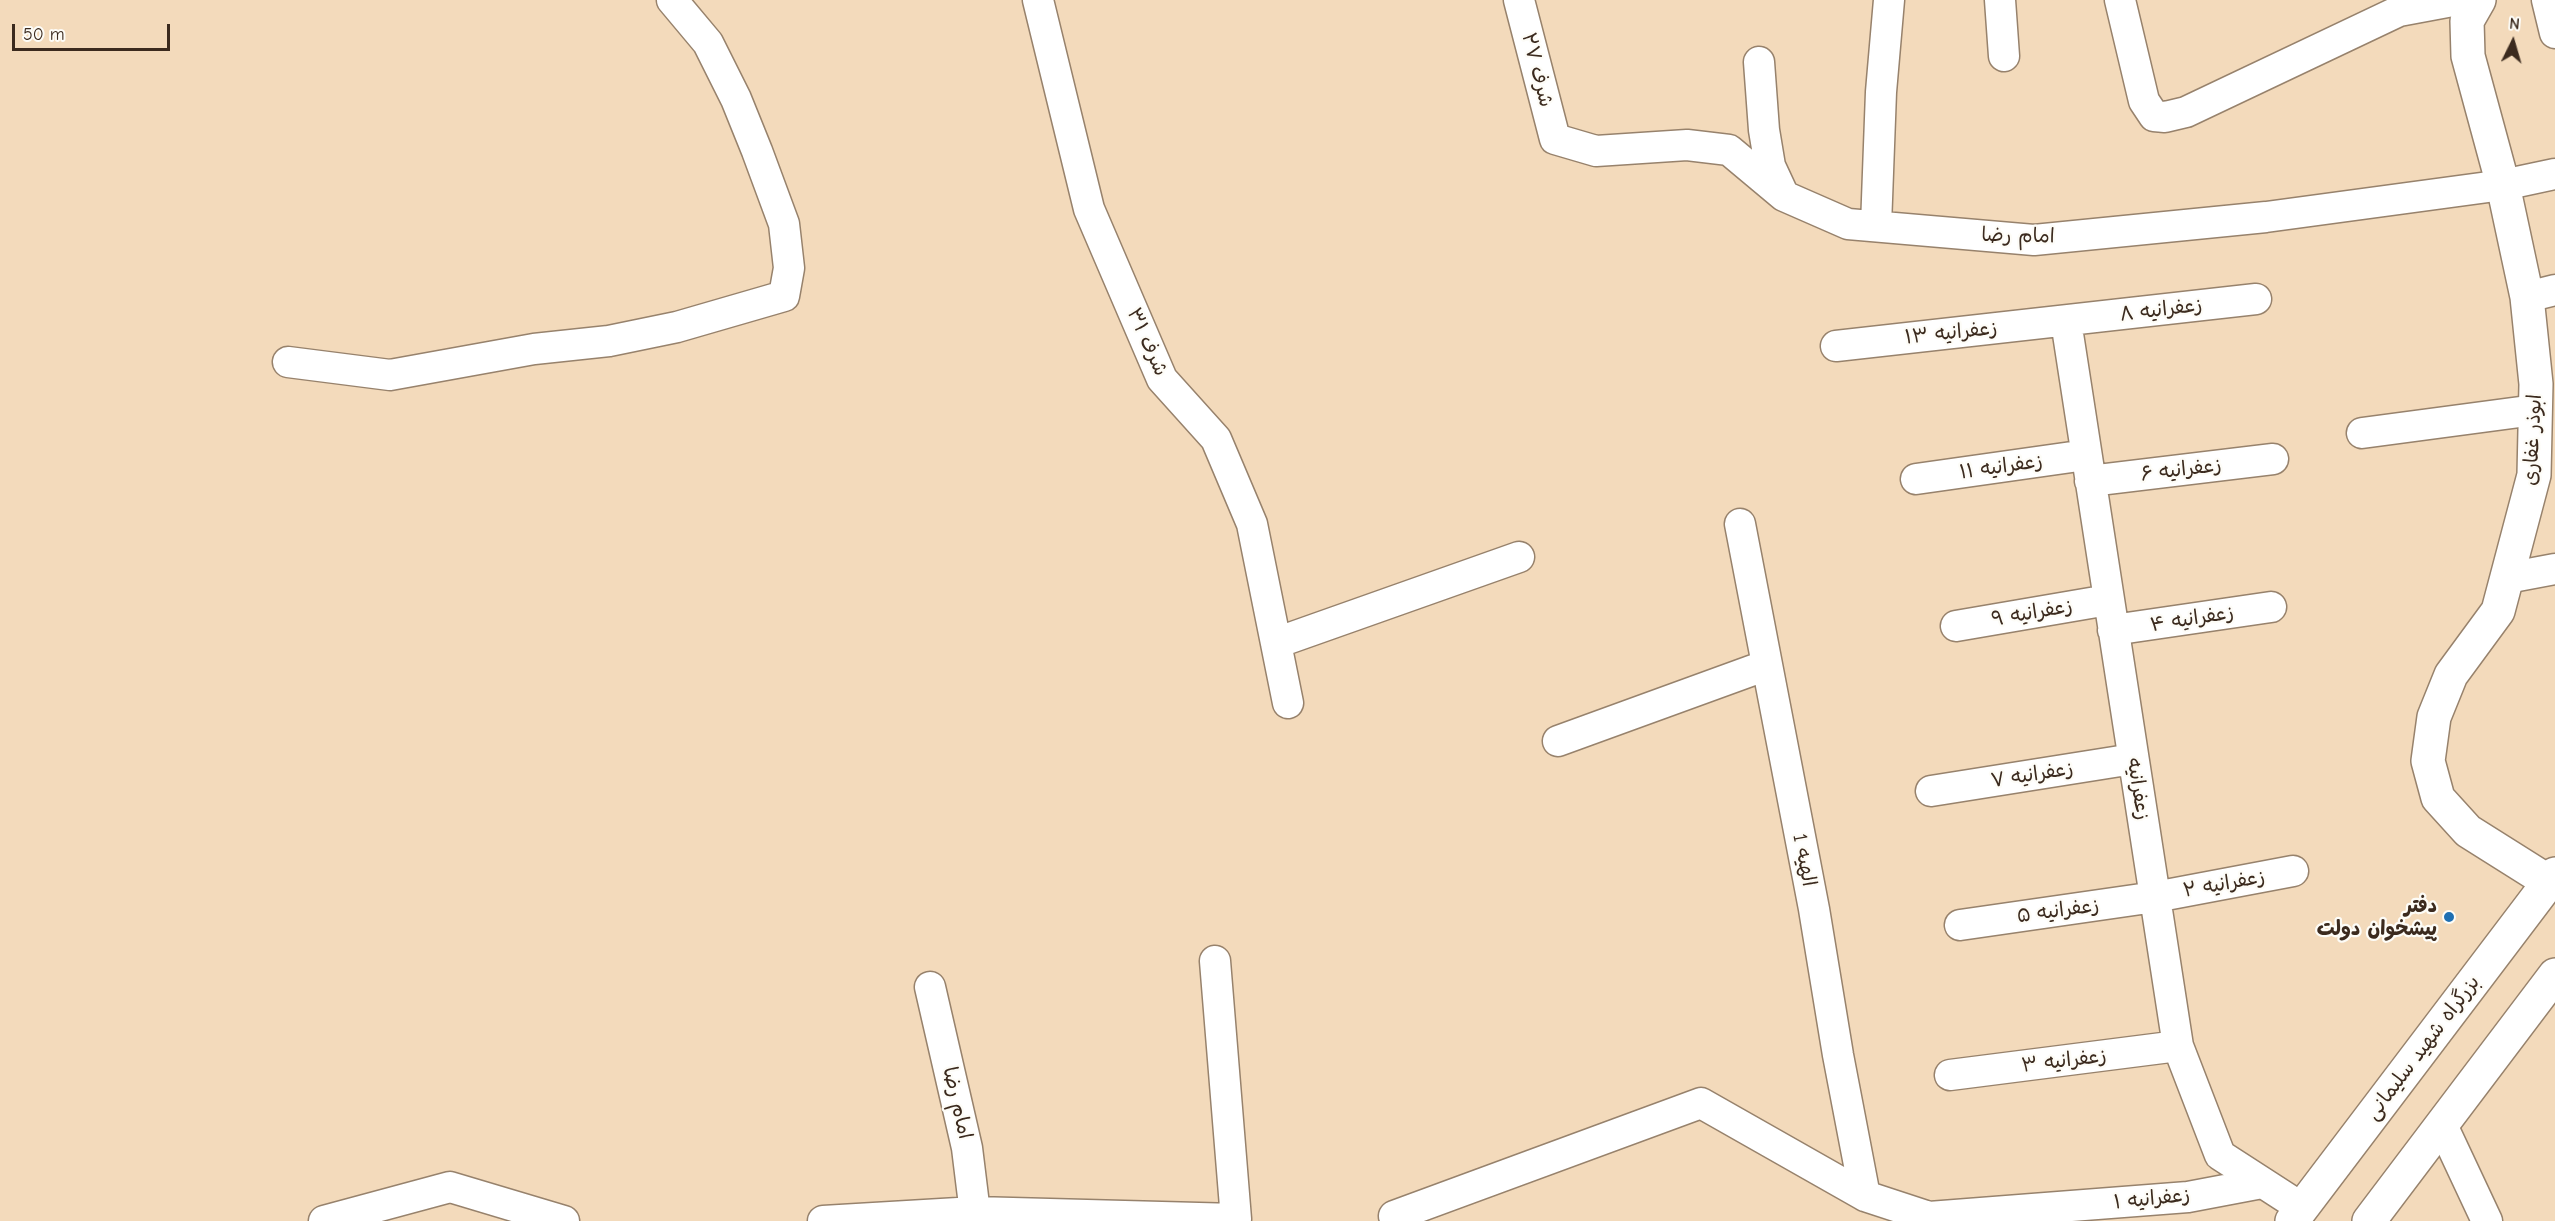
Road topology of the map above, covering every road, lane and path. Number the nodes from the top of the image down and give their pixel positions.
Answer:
1 (672, 0) edge
2 (1038, 0) edge
3 (1519, 0) edge
4 (1889, 0) edge
5 (2000, 0) edge
6 (2120, 0) edge
7 (2458, 0) edge
8 (2479, 0) edge
9 (2547, 0) edge
10 (2555, 33) edge
11 (2004, 56) dead end
12 (1759, 62) dead end
13 (1554, 139) joint
14 (2555, 174) edge
15 (2503, 185) junction
16 (1784, 196) junction
17 (1876, 226) junction
18 (2541, 294) edge
19 (2256, 298) dead end
20 (2066, 321) junction
21 (1836, 346) dead end
22 (288, 362) dead end
23 (2542, 392) edge
24 (2362, 433) dead end
25 (2272, 459) dead end
26 (2088, 468) junction
27 (2545, 474) edge
28 (1916, 479) dead end
29 (1740, 524) dead end
30 (1519, 557) dead end
31 (2555, 569) edge
32 (2507, 578) junction
33 (2108, 600) junction
34 (2271, 607) dead end
35 (1956, 626) dead end
36 (2113, 630) junction
37 (1276, 643) junction
38 (1767, 665) junction
39 (1288, 704) dead end
40 (1558, 741) dead end
41 (2133, 759) junction
42 (1931, 791) dead end
43 (2293, 871) dead end
44 (2552, 878) edge
45 (2155, 897) junction
46 (1960, 925) dead end
47 (1215, 961) dead end
48 (2555, 975) edge
49 (930, 987) dead end
50 (2178, 1046) junction
51 (1950, 1076) dead end
52 (2442, 1125) junction
53 (2262, 1183) junction
54 (1865, 1196) junction
55 (2297, 1214) edge
56 (976, 1216) edge
57 (1394, 1216) dead end
58 (324, 1221) edge
59 (564, 1221) edge
60 (823, 1221) edge
61 (2369, 1221) edge
62 (2487, 1221) edge

1 - 22 street
2 - 37 street, شرف ۳۱
3 - 13 street, شرف ۲۷
4 - 17 street
5 - 11 street
6 - 7 street
8 - 15 main road, ابوذر غفاری
9 - 10 street
12 - 16 street
13 - 16 street, امام رضا
14 - 15 street, امام رضا
15 - 17 street, امام رضا
15 - 18 main road, ابوذر غفاری
16 - 17 street, امام رضا
18 - 23 main road, ابوذر غفاری
19 - 20 street, زعفرانیه ۸
20 - 21 street, زعفرانیه ۱۳
20 - 26 street, زعفرانیه
23 - 24 street
23 - 27 main road, ابوذر غفاری
25 - 26 street, زعفرانیه ۶
26 - 28 street, زعفرانیه ۱۱
26 - 33 street, زعفرانیه
27 - 32 main road, ابوذر غفاری
29 - 38 street, الهیه 1
30 - 37 street
31 - 32 street
32 - 44 main road, ابوذر غفاری
33 - 35 street, زعفرانیه ۹
33 - 36 street, زعفرانیه
34 - 36 street, زعفرانیه ۴
36 - 41 street, زعفرانیه
37 - 39 street, شرف ۳۱
38 - 40 street
38 - 54 street, الهیه 1
41 - 42 street, زعفرانیه ۷
41 - 45 street, زعفرانیه
43 - 45 street, زعفرانیه ۲
44 - 55 main road, بزرگراه شهید سلیمانی
45 - 46 street, زعفرانیه ۵
45 - 50 street, زعفرانیه
47 - 56 street
48 - 52 main road
49 - 56 street, امام رضا
50 - 51 street, زعفرانیه ۳
50 - 53 street, زعفرانیه
52 - 61 main road
52 - 62 street
53 - 54 street, زعفرانیه ۱
53 - 55 street, زعفرانیه
54 - 57 street, زعفرانیه ۱
56 - 60 street
58 - 59 street

